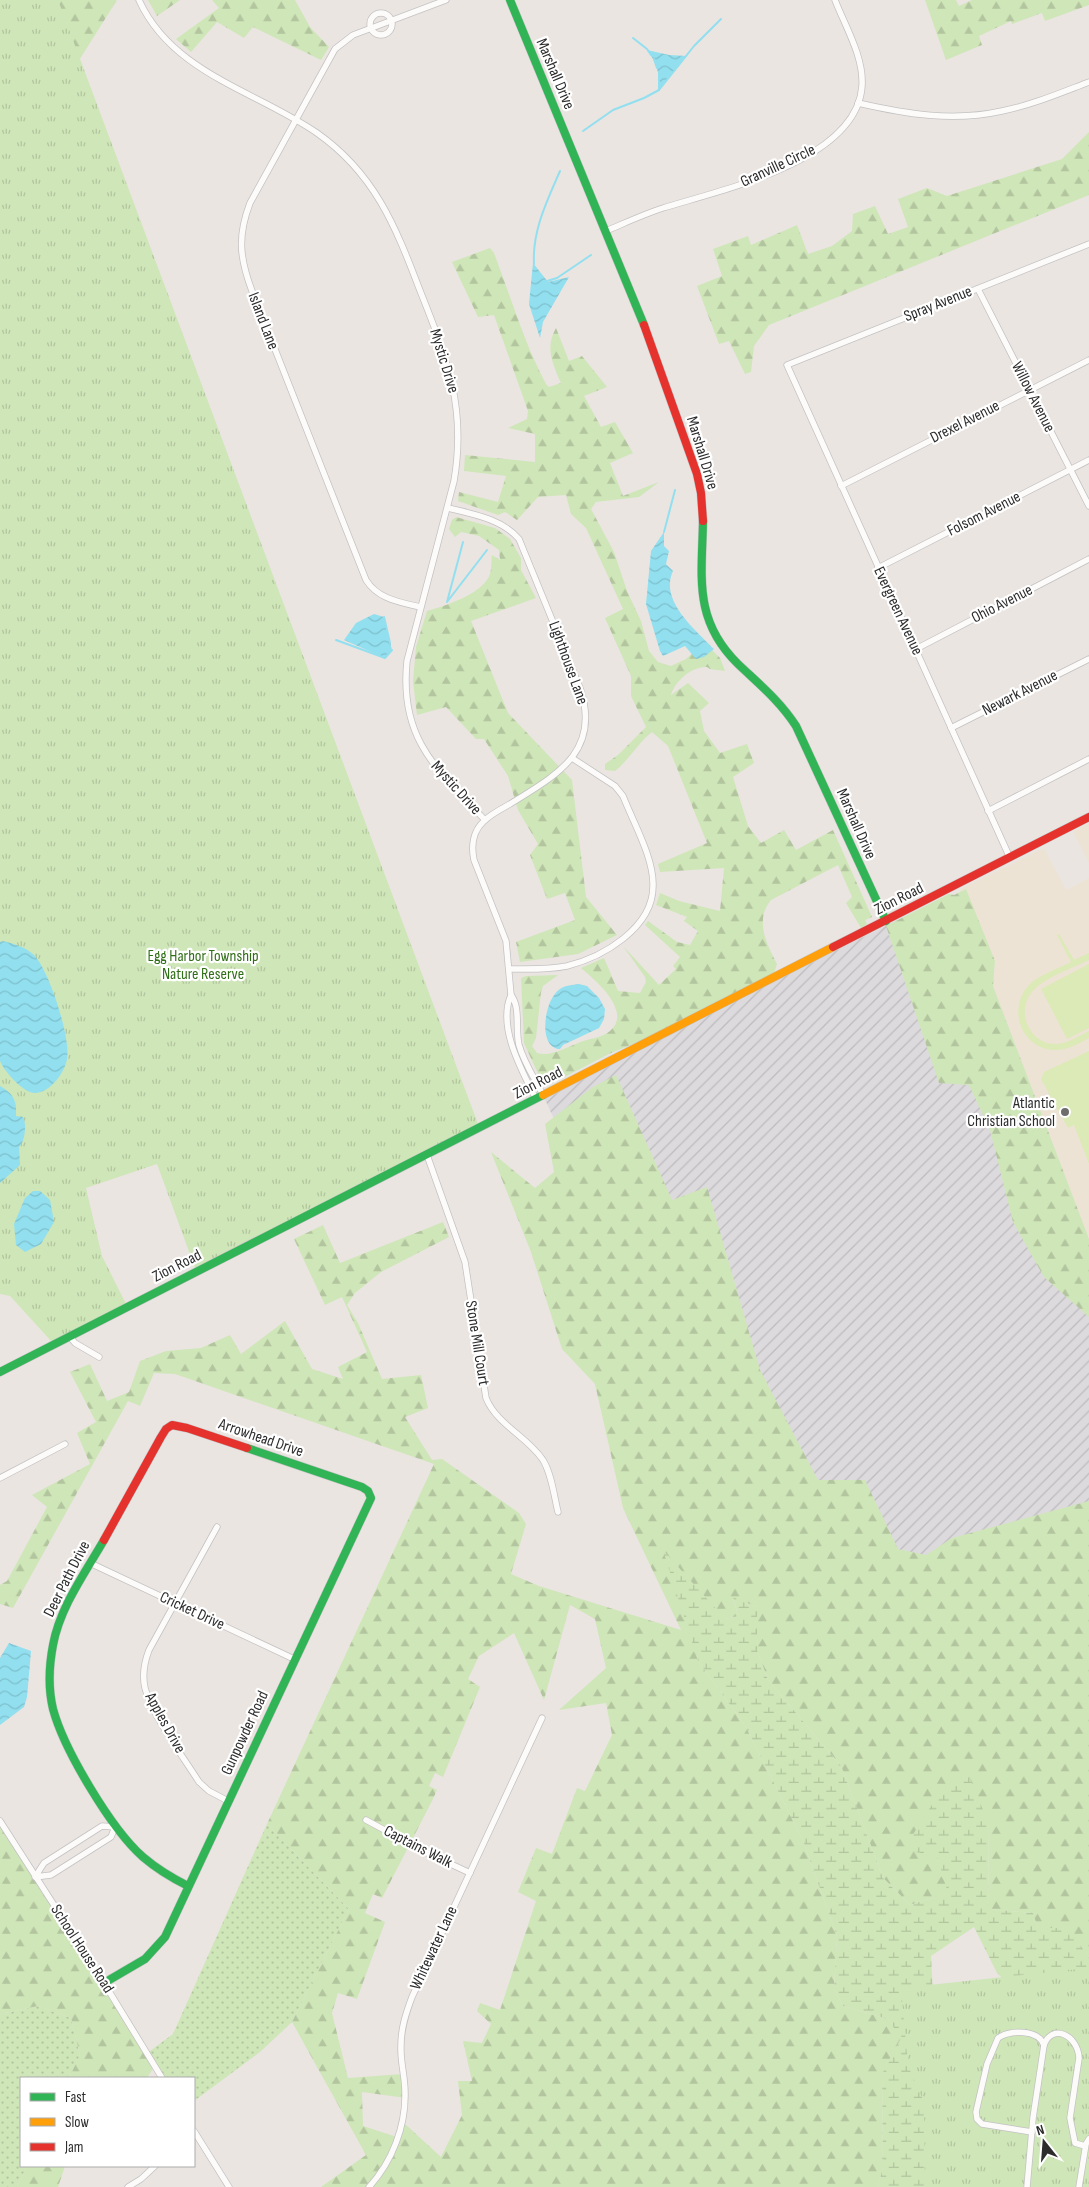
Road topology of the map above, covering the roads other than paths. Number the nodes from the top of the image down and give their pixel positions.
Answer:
1 (139, 0) edge
2 (446, 0) edge
3 (510, 0) edge
4 (835, 0) edge
5 (391, 21) junction
6 (371, 28) junction
7 (1089, 82) edge
8 (858, 103) junction
9 (296, 119) junction
10 (606, 231) junction
11 (1089, 244) edge
12 (978, 288) junction
13 (1089, 360) edge
14 (787, 365) joint
15 (1029, 389) junction
16 (1089, 460) edge
17 (1070, 469) junction
18 (841, 486) junction
19 (1089, 506) edge
20 (448, 508) junction
21 (1089, 559) edge
22 (878, 568) junction
23 (420, 607) junction
24 (916, 649) junction
25 (1089, 659) edge
26 (951, 728) junction
27 (572, 758) junction
28 (1089, 759) edge
29 (988, 811) junction
30 (1089, 817) edge
31 (485, 820) junction
32 (1010, 858) junction
33 (886, 921) junction
34 (510, 969) junction
35 (540, 1097) junction
36 (426, 1156) junction
37 (70, 1337) junction
38 (99, 1356) dead end
39 (0, 1372) edge
40 (166, 1429) joint
41 (65, 1444) dead end
42 (0, 1478) edge
43 (347, 1482) joint
44 (558, 1512) dead end
45 (217, 1527) dead end
46 (90, 1562) junction
47 (174, 1603) junction
48 (294, 1659) junction
49 (542, 1718) dead end
50 (228, 1801) junction
51 (366, 1820) dead end
52 (0, 1821) edge
53 (115, 1827) junction
54 (470, 1873) junction
55 (35, 1877) junction
56 (188, 1886) junction
57 (104, 1983) junction
58 (1044, 2045) junction
59 (161, 2077) edge
60 (1032, 2132) junction
61 (195, 2133) edge
62 (1089, 2139) edge
63 (1085, 2146) junction
64 (153, 2167) edge
65 (128, 2187) edge
66 (229, 2187) edge
67 (369, 2187) edge
68 (1027, 2187) edge
69 (1079, 2187) edge

1 - 9 street, Mystic Drive
2 - 5 street, Island Lane
3 - 10 street, Marshall Drive
4 - 8 street, Granville Circle
5 - 6 street, Island Lane
5 - 6 street, Island Lane
5 - 6 street, Island Lane
6 - 9 street, Island Lane
7 - 8 street
8 - 10 street, Granville Circle
9 - 20 street, Mystic Drive
9 - 23 street, Island Lane
10 - 33 street, Marshall Drive
11 - 12 street, Spray Avenue
12 - 14 street, Spray Avenue
12 - 15 street, Willow Avenue
13 - 15 street, Drexel Avenue
14 - 18 street, Evergreen Avenue
15 - 17 street, Willow Avenue
15 - 18 street, Drexel Avenue
16 - 17 street, Folsom Avenue
17 - 19 street, Willow Avenue
17 - 22 street, Folsom Avenue
18 - 22 street, Evergreen Avenue
20 - 23 street, Mystic Drive
20 - 27 street, Lighthouse Lane
21 - 24 street, Ohio Avenue
22 - 24 street, Evergreen Avenue
23 - 31 street, Mystic Drive
24 - 26 street, Evergreen Avenue
25 - 26 street, Newark Avenue
26 - 29 street, Evergreen Avenue
27 - 31 street, Lighthouse Lane
27 - 34 street
28 - 29 street
29 - 32 street, Evergreen Avenue
30 - 32 street, Zion Road
31 - 34 street
32 - 33 street, Zion Road
33 - 35 street, Zion Road
34 - 35 street
35 - 36 street, Zion Road
36 - 37 street, Zion Road
36 - 44 street, Stone Mill Court
37 - 38 street
37 - 39 street, Zion Road
40 - 43 street, Arrowhead Drive
40 - 46 street, Deer Path Drive
41 - 42 street
43 - 48 street, Gunpowder Road
45 - 47 street, Apples Drive
46 - 47 street, Cricket Drive
46 - 53 street, Deer Path Drive
47 - 48 street, Cricket Drive
47 - 50 street, Apples Drive
48 - 50 street, Gunpowder Road
49 - 54 street, Whitewater Lane
50 - 56 street, Gunpowder Road
51 - 54 street, Captains Walk
52 - 55 street, School House Road
53 - 55 street
53 - 55 street
53 - 56 street, Deer Path Drive
54 - 67 street, Whitewater Lane
55 - 57 street, School House Road
56 - 57 street, Gunpowder Road
57 - 59 street, School House Road
58 - 60 street
58 - 60 street
58 - 63 street
60 - 68 street
61 - 66 street
62 - 63 street
63 - 69 street
64 - 65 street

